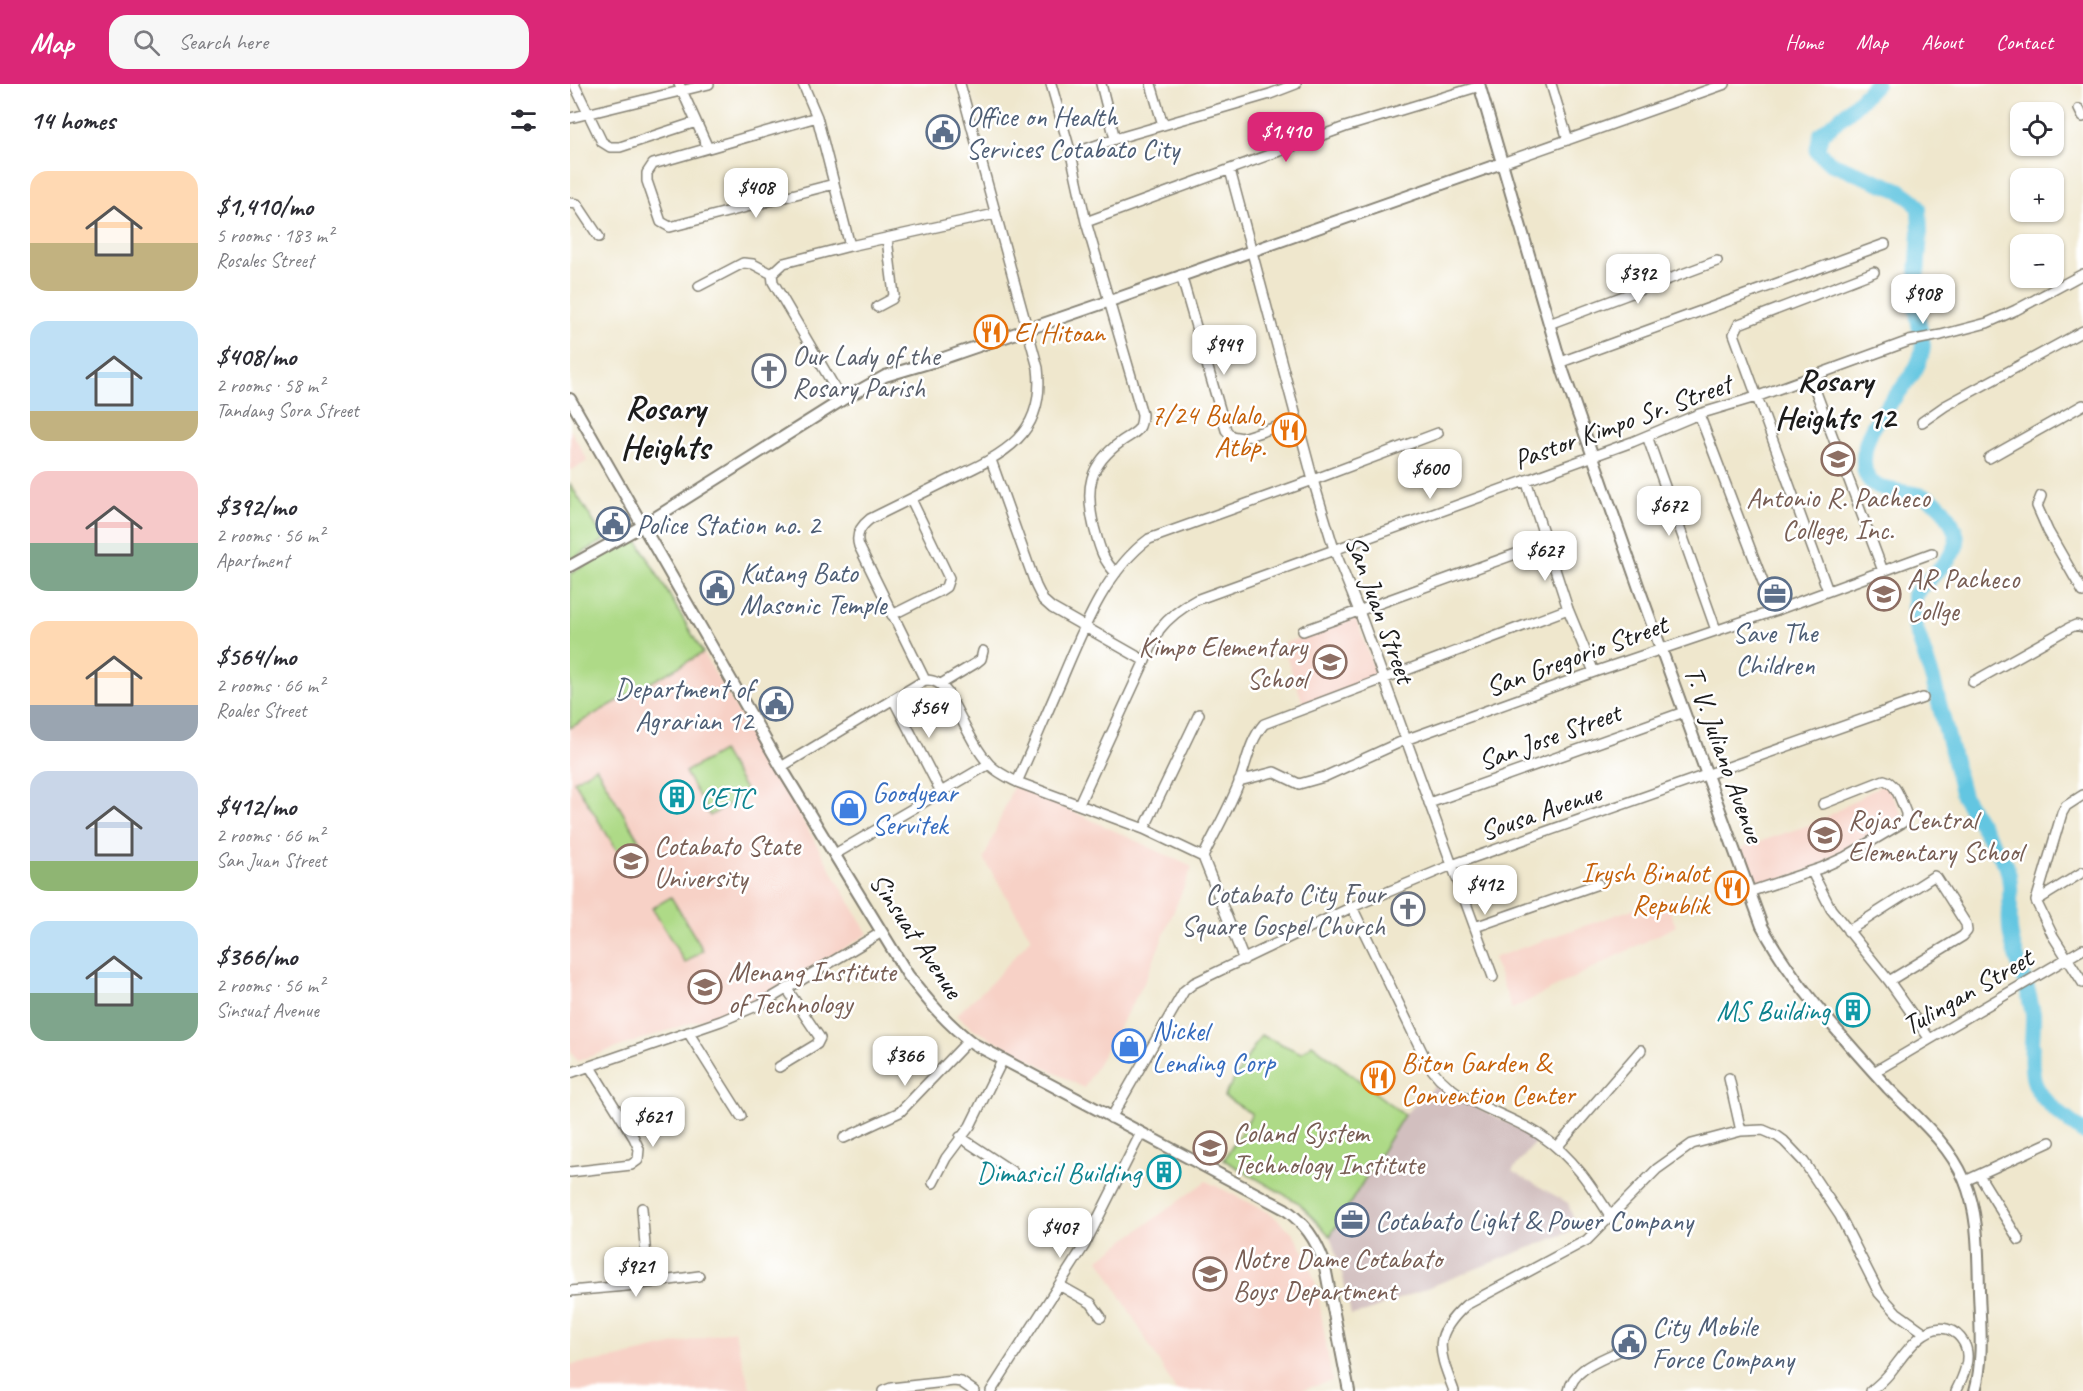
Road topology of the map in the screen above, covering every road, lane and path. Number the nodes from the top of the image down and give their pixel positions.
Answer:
1 (574, 84) edge
2 (709, 84) edge
3 (803, 84) edge
4 (960, 84) edge
5 (1051, 84) edge
6 (1101, 84) edge
7 (1151, 84) edge
8 (1296, 84) edge
9 (1551, 84) edge
10 (1725, 84) edge
11 (1480, 85) edge
12 (680, 88) edge
13 (589, 114) junction
14 (817, 117) junction
15 (570, 118) edge
16 (696, 122) junction
17 (1162, 125) junction
18 (1115, 139) junction
19 (1568, 140) junction
20 (708, 148) junction
21 (1071, 154) junction
22 (1502, 163) junction
23 (1230, 170) junction
24 (834, 184) junction
25 (570, 202) edge
26 (994, 214) junction
27 (1086, 222) junction
28 (599, 237) dead end
29 (887, 239) junction
30 (1885, 244) dead end
31 (850, 246) junction
32 (1251, 250) junction
33 (1717, 261) dead end
34 (1874, 272) dead end
35 (772, 274) junction
36 (2083, 274) edge
37 (1181, 275) junction
38 (699, 286) dead end
39 (1110, 301) junction
40 (877, 307) dead end
41 (1549, 324) junction
42 (1026, 330) junction
43 (2083, 331) edge
44 (1560, 362) junction
45 (1810, 376) junction
46 (1756, 397) junction
47 (570, 399) edge
48 (842, 400) junction
49 (2083, 405) edge
50 (1700, 414) junction
51 (1298, 420) junction
52 (1922, 422) dead end
53 (1438, 433) dead end
54 (1647, 436) junction
55 (1593, 456) junction
56 (1989, 458) dead end
57 (991, 460) junction
58 (1313, 480) junction
59 (1526, 480) junction
60 (2041, 496) dead end
61 (911, 499) junction
62 (642, 526) junction
63 (1546, 543) junction
64 (1334, 549) junction
65 (1932, 553) dead end
66 (570, 566) edge
67 (1883, 572) junction
68 (1116, 573) junction
69 (1828, 591) junction
70 (2083, 592) edge
71 (1568, 609) junction
72 (1359, 611) junction
73 (1774, 611) junction
74 (892, 615) junction
75 (1084, 626) junction
76 (2083, 627) edge
77 (1716, 630) junction
78 (1303, 632) dead end
79 (1661, 649) junction
80 (983, 651) dead end
81 (1145, 660) junction
82 (1594, 672) junction
83 (1384, 679) junction
84 (933, 681) junction
85 (1973, 682) dead end
86 (1923, 698) dead end
87 (893, 699) junction
88 (1684, 712) junction
89 (1199, 714) dead end
90 (1405, 740) junction
91 (989, 764) junction
92 (781, 767) junction
93 (1707, 775) junction
94 (1239, 781) junction
95 (1017, 782) junction
96 (941, 792) junction
97 (2083, 795) edge
98 (1429, 803) junction
99 (1079, 804) junction
100 (1823, 804) dead end
101 (1144, 830) junction
102 (835, 854) junction
103 (1203, 857) junction
104 (1452, 865) junction
105 (1812, 872) junction
106 (2083, 872) edge
107 (1598, 884) dead end
108 (1749, 892) junction
109 (2036, 901) junction
110 (1353, 907) junction
111 (1475, 927) junction
112 (1848, 931) junction
113 (882, 933) junction
114 (2083, 949) edge
115 (2067, 958) junction
116 (1244, 960) junction
117 (1492, 977) dead end
118 (1889, 981) junction
119 (2083, 983) edge
120 (787, 989) junction
121 (688, 1032) junction
122 (1929, 1038) junction
123 (969, 1040) junction
124 (1641, 1050) dead end
125 (1003, 1059) junction
126 (590, 1067) junction
127 (779, 1067) dead end
128 (1874, 1072) junction
129 (570, 1073) edge
130 (1729, 1078) dead end
131 (741, 1116) dead end
132 (1111, 1118) junction
133 (1741, 1131) junction
134 (1141, 1133) junction
135 (960, 1137) junction
136 (844, 1138) dead end
137 (2050, 1142) dead end
138 (1557, 1147) junction
139 (570, 1172) edge
140 (1013, 1172) dead end
141 (1979, 1174) junction
142 (1965, 1181) junction
143 (933, 1183) dead end
144 (642, 1208) dead end
145 (1611, 1217) junction
146 (2019, 1240) dead end
147 (699, 1276) dead end
148 (648, 1283) junction
149 (1059, 1285) junction
150 (570, 1291) edge
151 (1101, 1317) dead end
152 (1925, 1333) junction
153 (1617, 1352) dead end
154 (1961, 1386) edge
155 (883, 1391) edge
156 (974, 1391) edge
157 (991, 1391) edge
158 (1349, 1391) edge
159 (1455, 1391) edge
160 (1569, 1391) edge
161 (1871, 1391) edge
162 (1956, 1391) edge
163 (1975, 1391) edge

1 - 13 street
2 - 12 street
3 - 14 street
4 - 26 street
5 - 21 street
6 - 18 street
7 - 17 street
8 - 17 street
9 - 19 street
10 - 19 street
11 - 22 main road, T. V. Juliano Avenue
11 - 23 street
12 - 13 street
12 - 16 street
13 - 15 street
13 - 16 street
14 - 20 street
14 - 24 street
16 - 20 street
17 - 18 street
18 - 21 street
19 - 22 street
20 - 24 street
21 - 27 street
22 - 32 main road
22 - 41 main road, T. V. Juliano Avenue
23 - 27 street
23 - 32 street, San Juan Street
24 - 31 street
25 - 28 street
26 - 29 street
26 - 42 street
27 - 39 street
29 - 31 street
29 - 40 street
30 - 44 street
31 - 35 street
32 - 37 main road
32 - 51 street, San Juan Street
33 - 41 street
34 - 46 street
35 - 38 street
35 - 48 street
36 - 45 street, Pastor Kimpo Sr. Street
37 - 39 main road
37 - 51 street
39 - 42 main road
39 - 68 street
41 - 44 main road, T. V. Juliano Avenue
42 - 48 main road
42 - 57 street
43 - 52 street
44 - 55 main road, T. V. Juliano Avenue
45 - 46 street, Pastor Kimpo Sr. Street
45 - 67 street
46 - 50 street, Pastor Kimpo Sr. Street
46 - 69 street
47 - 62 main road, Sinsuat Avenue
48 - 62 main road
49 - 56 street
50 - 54 street, Pastor Kimpo Sr. Street
50 - 73 street
51 - 58 street, San Juan Street
53 - 58 street
54 - 55 street, Pastor Kimpo Sr. Street
54 - 77 street
55 - 59 street, Pastor Kimpo Sr. Street
55 - 79 main road, T. V. Juliano Avenue
57 - 61 street
57 - 75 street
58 - 64 street, San Juan Street
58 - 68 street
59 - 63 street
59 - 64 street, Pastor Kimpo Sr. Street
60 - 70 street
61 - 74 street
61 - 74 street
62 - 66 main road
62 - 92 main road, Sinsuat Avenue
63 - 71 street
63 - 72 street
64 - 72 street, San Juan Street
64 - 81 street, Pastor Kimpo Sr. Street
65 - 67 street, San Gregorio Street
67 - 69 street, San Gregorio Street
68 - 75 street
69 - 73 street, San Gregorio Street
71 - 82 street
71 - 83 street
72 - 78 street
72 - 83 street, San Juan Street
73 - 77 street, San Gregorio Street
74 - 84 street
75 - 81 street
75 - 95 street
76 - 85 street
77 - 79 street, San Gregorio Street
79 - 82 street, San Gregorio Street
79 - 88 main road, T. V. Juliano Avenue
80 - 84 street
81 - 99 street, Pastor Kimpo Sr. Street
82 - 90 street, San Gregorio Street
83 - 90 street, San Juan Street
83 - 94 street
84 - 87 street
84 - 91 street
86 - 93 street, Sousa Avenue
87 - 92 street
87 - 96 street
88 - 93 main road, T. V. Juliano Avenue
88 - 98 street, San Jose Street
89 - 101 street
90 - 94 street, San Gregorio Street
90 - 98 street, San Juan Street
91 - 95 street
91 - 96 street
92 - 102 main road, Sinsuat Avenue
93 - 104 street, Sousa Avenue
93 - 108 main road, T. V. Juliano Avenue
94 - 103 street
95 - 99 street
96 - 102 street
97 - 109 street
98 - 104 street, San Juan Street
99 - 101 street
100 - 105 street
101 - 103 street
102 - 113 main road, Sinsuat Avenue
103 - 116 street
104 - 110 street, Sousa Avenue
104 - 111 street, San Juan Street
105 - 108 street
105 - 112 street
106 - 109 street
107 - 111 street
108 - 128 main road, T. V. Juliano Avenue
109 - 115 street
110 - 116 street, Sousa Avenue
110 - 138 street
111 - 117 street, San Juan Street
112 - 118 street
112 - 118 street
113 - 120 street
113 - 123 main road, Sinsuat Avenue
114 - 115 street, Tulingan Street
115 - 119 street
115 - 122 street, Tulingan Street
116 - 132 street, Sousa Avenue
118 - 122 street
120 - 121 street
120 - 127 street
121 - 126 street
121 - 131 street
122 - 128 street, Tulingan Street
123 - 125 main road, Sinsuat Avenue
123 - 136 street
124 - 138 street
125 - 132 main road, Sinsuat Avenue
125 - 135 street
126 - 129 street
126 - 139 street
128 - 142 main road, T. V. Juliano Avenue
130 - 133 street
132 - 134 main road, Sinsuat Avenue
133 - 145 street
133 - 152 street
134 - 149 street
134 - 158 main road, Sinsuat Avenue
135 - 140 street
135 - 143 street
137 - 141 street
138 - 145 street
141 - 142 street
141 - 146 street
142 - 163 main road, T. V. Juliano Avenue
144 - 148 street
145 - 159 street
147 - 148 street
148 - 150 street
149 - 151 street
149 - 157 street
152 - 154 street
152 - 161 street
153 - 160 street
154 - 162 street
155 - 156 street

